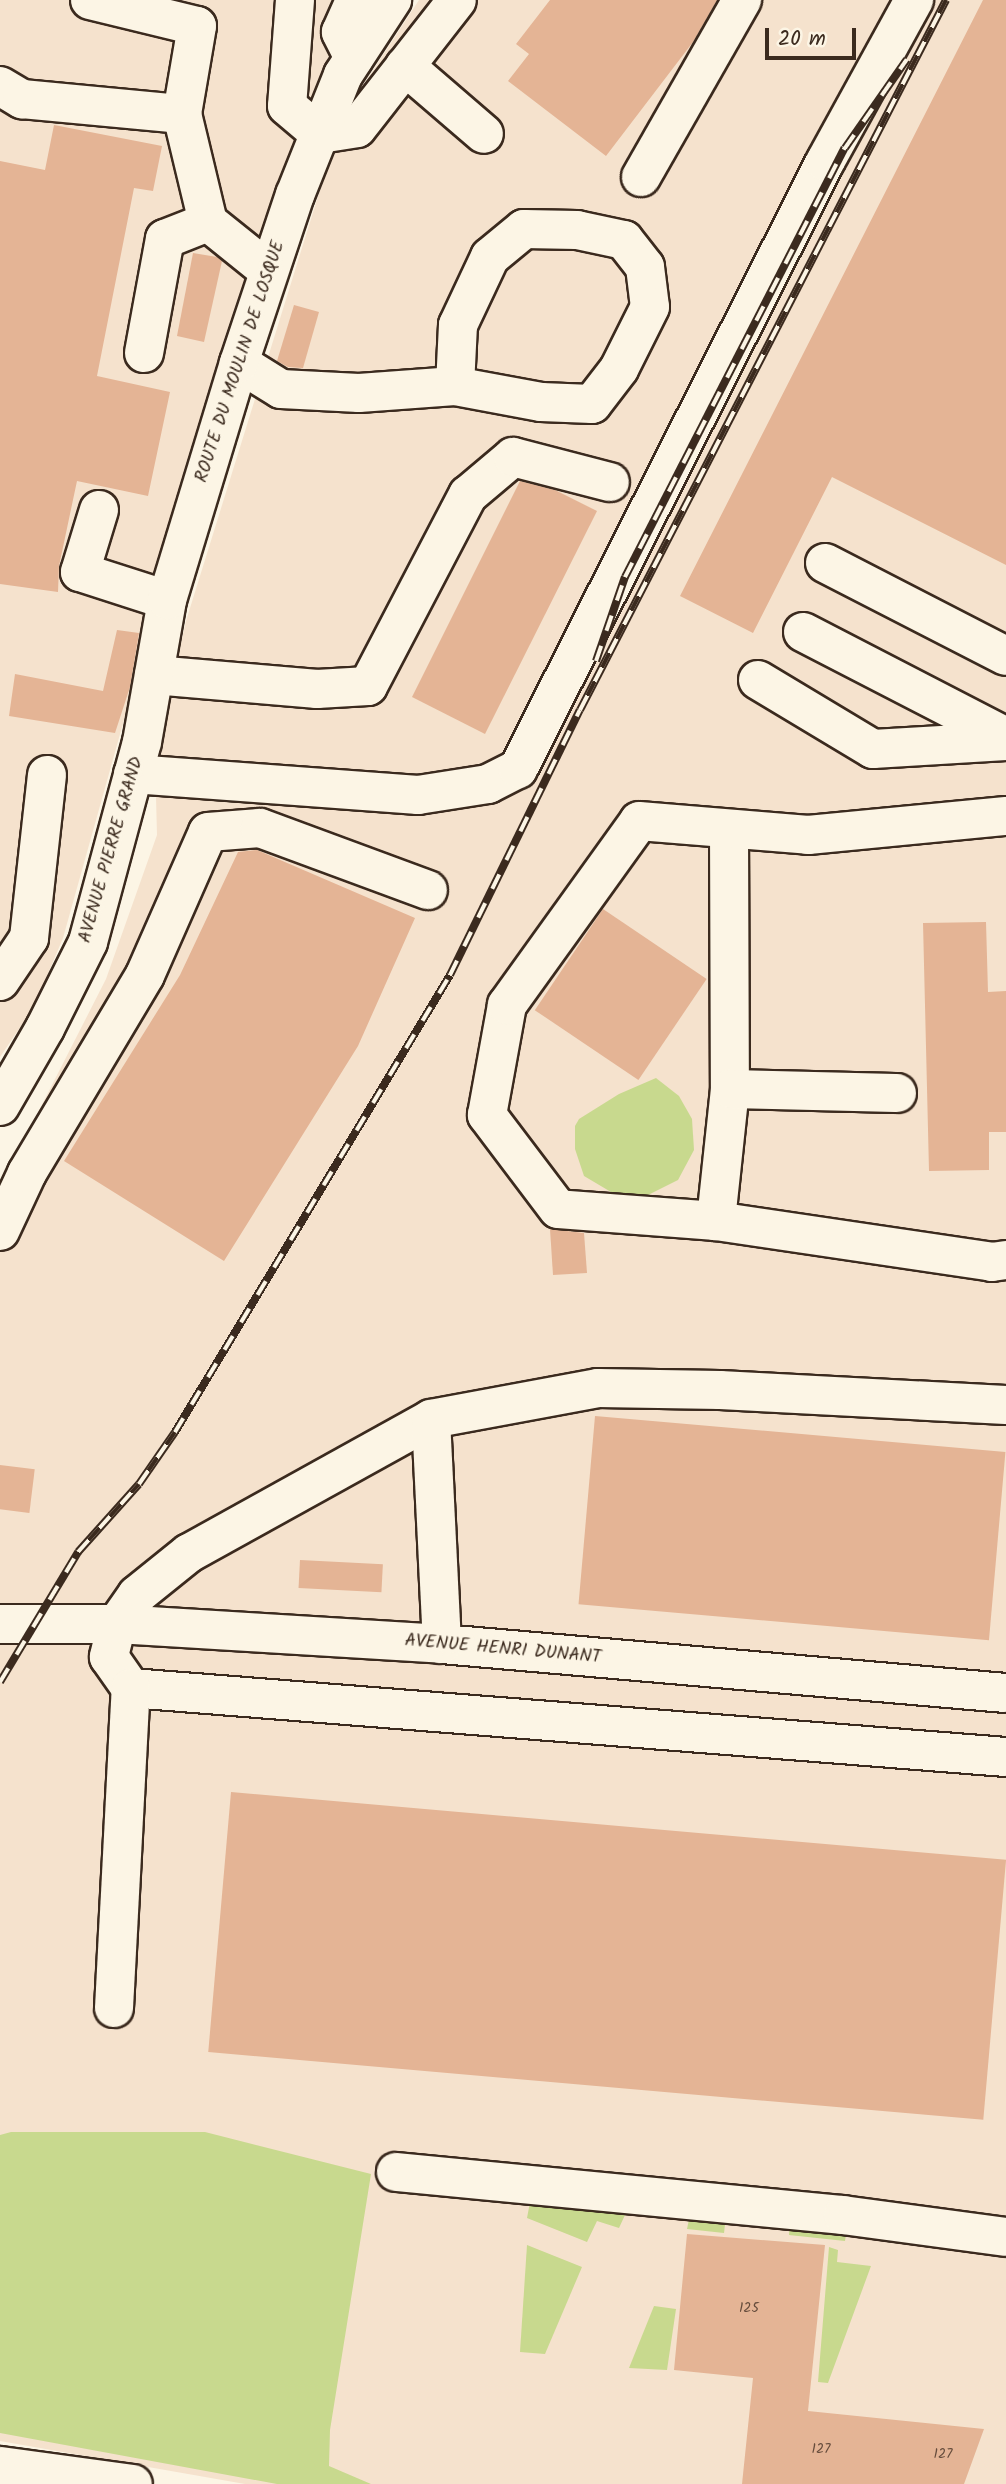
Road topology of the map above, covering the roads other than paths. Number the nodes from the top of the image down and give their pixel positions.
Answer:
1 (90, 0) edge
2 (295, 0) edge
3 (355, 0) edge
4 (392, 0) edge
5 (457, 0) edge
6 (742, 0) edge
7 (914, 0) edge
8 (354, 58) junction
9 (405, 66) junction
10 (0, 86) edge
11 (182, 114) junction
12 (320, 134) junction
13 (484, 134) dead end
14 (641, 177) dead end
15 (208, 222) junction
16 (269, 271) junction
17 (144, 353) dead end
18 (239, 363) junction
19 (455, 386) junction
20 (610, 482) dead end
21 (99, 510) dead end
22 (825, 563) dead end
23 (167, 600) junction
24 (803, 632) dead end
25 (1006, 656) edge
26 (153, 675) junction
27 (758, 680) dead end
28 (1006, 739) edge
29 (137, 758) junction
30 (47, 775) dead end
31 (1006, 816) edge
32 (729, 829) junction
33 (428, 890) dead end
34 (0, 981) edge
35 (730, 1089) junction
36 (897, 1093) dead end
37 (0, 1106) edge
38 (716, 1221) junction
39 (0, 1231) edge
40 (1006, 1260) edge
41 (1006, 1405) edge
42 (431, 1419) junction
43 (0, 1624) edge
44 (117, 1624) junction
45 (442, 1644) junction
46 (131, 1688) junction
47 (1006, 1693) edge
48 (1006, 1757) edge
49 (114, 2008) dead end
50 (396, 2172) dead end
51 (1006, 2237) edge
52 (15, 2468) edge
53 (74, 2484) edge
54 (133, 2484) edge

1 - 11 street
2 - 12 street
3 - 8 street
4 - 8 street, ROUTE DU MOULIN DE LOSQUE
5 - 9 street
6 - 14 street
7 - 29 street
8 - 12 street, ROUTE DU MOULIN DE LOSQUE
9 - 12 street
9 - 13 street
10 - 11 street
11 - 15 street
12 - 16 street, ROUTE DU MOULIN DE LOSQUE
15 - 16 street
15 - 17 street
16 - 18 street, ROUTE DU MOULIN DE LOSQUE
18 - 19 street
18 - 23 street, ROUTE DU MOULIN DE LOSQUE
19 - 19 street
20 - 26 street
21 - 23 street
22 - 25 street
23 - 26 street, ROUTE DU MOULIN DE LOSQUE
24 - 28 street
26 - 29 street, ROUTE DU MOULIN DE LOSQUE
27 - 28 street
29 - 37 street, AVENUE PIERRE GRAND
30 - 34 street
31 - 32 street
32 - 35 street
32 - 38 street
33 - 39 street
35 - 36 street
35 - 38 street
38 - 40 street
41 - 42 street
42 - 44 street
42 - 45 street
43 - 44 street, AVENUE HENRI DUNANT
44 - 45 street, AVENUE HENRI DUNANT
44 - 46 street
45 - 47 street, AVENUE HENRI DUNANT
46 - 48 street
46 - 49 street
50 - 51 street
52 - 53 street
52 - 54 street

